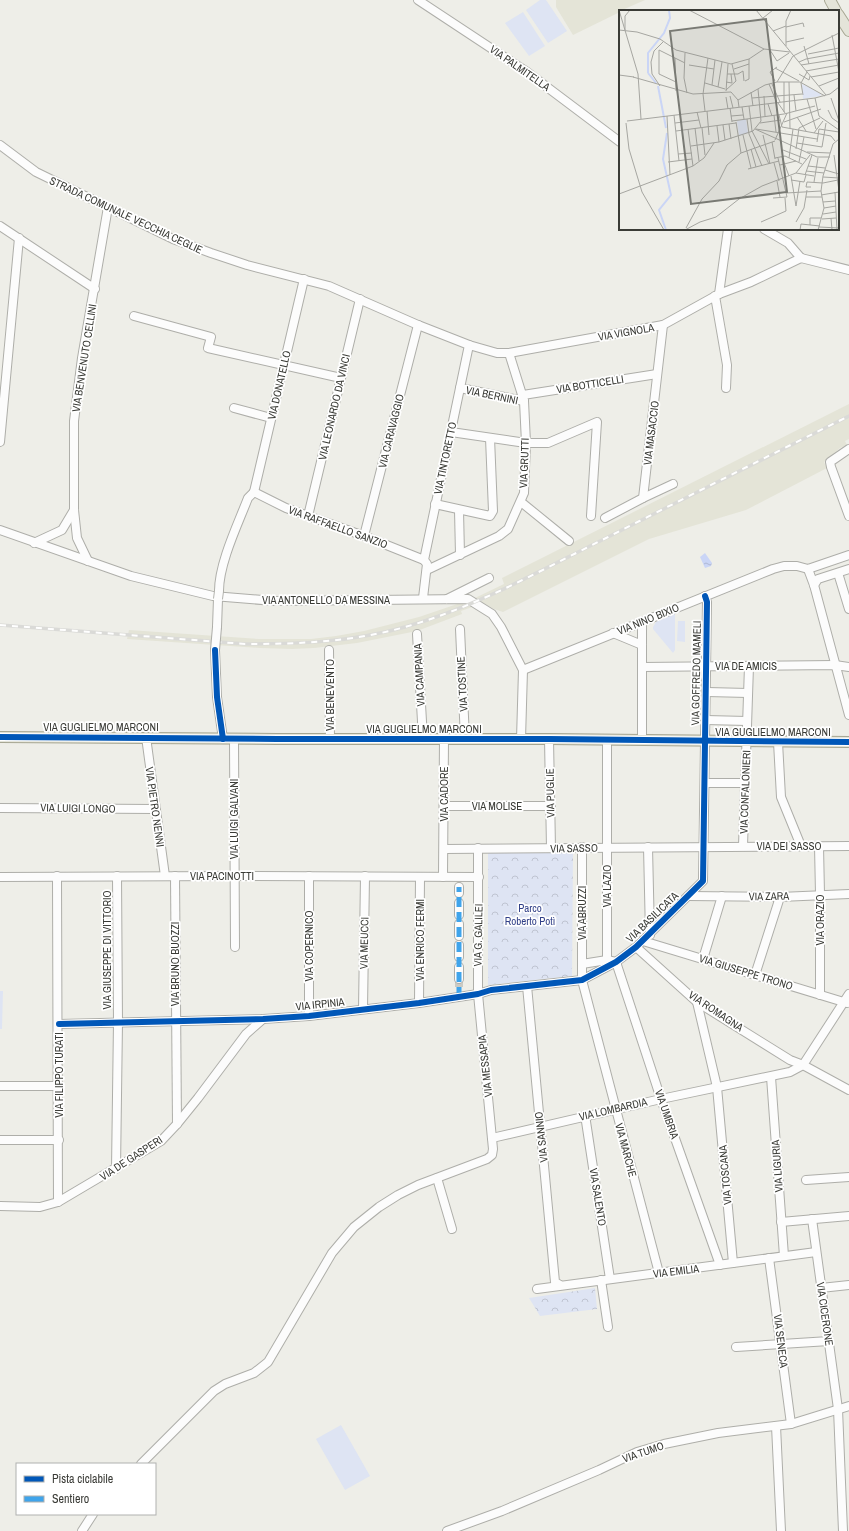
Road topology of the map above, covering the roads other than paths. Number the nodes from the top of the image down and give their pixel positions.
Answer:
1 (418, 0) edge
2 (830, 0) edge
3 (835, 10) edge
4 (839, 16) edge
5 (849, 32) edge
6 (619, 141) edge
7 (0, 145) edge
8 (108, 207) junction
9 (0, 226) edge
10 (728, 230) edge
11 (766, 230) edge
12 (19, 238) junction
13 (801, 258) junction
14 (849, 270) edge
15 (304, 278) junction
16 (95, 289) junction
17 (717, 295) junction
18 (360, 299) junction
19 (134, 316) dead end
20 (418, 325) junction
21 (663, 325) junction
22 (469, 346) junction
23 (509, 353) junction
24 (284, 364) junction
25 (658, 374) junction
26 (341, 378) junction
27 (460, 388) junction
28 (726, 388) dead end
29 (524, 398) junction
30 (234, 408) dead end
31 (271, 418) junction
32 (451, 432) junction
33 (490, 438) junction
34 (0, 442) edge
35 (526, 443) junction
36 (849, 449) edge
37 (673, 484) dead end
38 (254, 492) junction
39 (643, 498) junction
40 (521, 502) junction
41 (435, 504) junction
42 (74, 510) junction
43 (459, 510) junction
44 (308, 516) junction
45 (591, 516) dead end
46 (849, 516) edge
47 (605, 518) dead end
48 (0, 530) edge
49 (364, 536) junction
50 (569, 541) dead end
51 (34, 543) junction
52 (460, 555) junction
53 (849, 555) edge
54 (424, 560) junction
55 (88, 561) junction
56 (808, 569) junction
57 (849, 569) edge
58 (427, 570) junction
59 (838, 573) junction
60 (489, 578) dead end
61 (814, 585) junction
62 (705, 596) junction
63 (423, 598) junction
64 (446, 599) junction
65 (849, 609) edge
66 (642, 622) junction
67 (460, 629) dead end
68 (613, 633) junction
69 (417, 634) dead end
70 (642, 645) junction
71 (330, 650) dead end
72 (835, 665) junction
73 (642, 666) junction
74 (706, 666) junction
75 (750, 666) junction
76 (849, 667) edge
77 (522, 670) junction
78 (707, 692) junction
79 (748, 692) junction
80 (849, 715) edge
81 (706, 720) junction
82 (747, 721) junction
83 (0, 737) edge
84 (146, 737) junction
85 (223, 738) junction
86 (234, 739) junction
87 (330, 739) junction
88 (423, 739) junction
89 (444, 739) junction
90 (465, 739) junction
91 (521, 739) junction
92 (549, 739) junction
93 (607, 740) junction
94 (642, 740) junction
95 (706, 741) junction
96 (747, 742) junction
97 (778, 742) junction
98 (849, 742) edge
99 (705, 783) junction
100 (745, 783) junction
101 (444, 806) junction
102 (550, 806) junction
103 (0, 808) edge
104 (155, 809) junction
105 (704, 846) junction
106 (743, 846) junction
107 (801, 846) junction
108 (819, 846) junction
109 (849, 846) edge
110 (582, 847) junction
111 (607, 847) junction
112 (648, 847) junction
113 (478, 848) junction
114 (551, 848) junction
115 (444, 849) junction
116 (57, 876) junction
117 (117, 876) junction
118 (165, 876) junction
119 (175, 876) junction
120 (234, 876) junction
121 (309, 876) junction
122 (365, 876) junction
123 (479, 876) junction
124 (0, 877) edge
125 (420, 877) junction
126 (444, 877) junction
127 (820, 894) junction
128 (849, 894) edge
129 (688, 896) junction
130 (722, 896) junction
131 (780, 897) junction
132 (459, 903) dead end
133 (459, 915) dead end
134 (459, 924) dead end
135 (650, 935) junction
136 (459, 936) dead end
137 (643, 941) junction
138 (459, 945) dead end
139 (235, 947) dead end
140 (636, 947) junction
141 (459, 957) dead end
142 (703, 959) junction
143 (611, 961) junction
144 (582, 964) junction
145 (459, 967) dead end
146 (754, 975) junction
147 (459, 978) tunnel mouth
148 (582, 980) junction
149 (527, 986) junction
150 (459, 987) tunnel mouth
151 (478, 994) junction
152 (849, 994) edge
153 (820, 995) junction
154 (459, 997) junction
155 (419, 1002) junction
156 (697, 1002) junction
157 (846, 1003) edge
158 (363, 1010) junction
159 (309, 1016) junction
160 (263, 1019) junction
161 (176, 1021) junction
162 (118, 1022) junction
163 (59, 1024) junction
164 (803, 1065) junction
165 (771, 1076) junction
166 (0, 1086) edge
167 (58, 1086) junction
168 (717, 1087) junction
169 (849, 1090) edge
170 (661, 1099) junction
171 (616, 1109) junction
172 (585, 1116) junction
173 (177, 1124) junction
174 (540, 1126) junction
175 (492, 1138) junction
176 (0, 1140) edge
177 (59, 1140) junction
178 (116, 1168) junction
179 (849, 1177) edge
180 (437, 1178) junction
181 (806, 1180) dead end
182 (58, 1202) junction
183 (0, 1206) edge
184 (849, 1218) edge
185 (812, 1219) junction
186 (781, 1222) junction
187 (452, 1229) dead end
188 (816, 1252) junction
189 (784, 1256) junction
190 (769, 1258) junction
191 (733, 1263) junction
192 (720, 1265) junction
193 (659, 1273) junction
194 (610, 1279) junction
195 (601, 1280) junction
196 (560, 1285) junction
197 (849, 1285) edge
198 (821, 1288) junction
199 (537, 1289) dead end
200 (608, 1327) dead end
201 (829, 1341) junction
202 (781, 1345) junction
203 (736, 1347) dead end
204 (849, 1406) edge
205 (838, 1409) junction
206 (791, 1424) junction
207 (776, 1426) junction
208 (142, 1463) edge
209 (92, 1515) edge
210 (82, 1531) edge
211 (447, 1531) edge
212 (781, 1531) edge
213 (843, 1531) edge

1 - 6 street, VIA PALMITELLA
2 - 3 main road
4 - 5 main road
7 - 8 street, STRADA COMUNALE VECCHIA CEGLIE
8 - 15 street, STRADA COMUNALE VECCHIA CEGLIE
8 - 16 street, VIA BENVENUTO CELLINI
9 - 12 street
10 - 17 street
11 - 13 street
12 - 16 street
12 - 34 street
13 - 14 street
13 - 17 street, VIA VIGNOLA
15 - 18 street, STRADA COMUNALE VECCHIA CEGLIE
15 - 24 street, VIA DONATELLO
16 - 42 street, VIA BENVENUTO CELLINI
17 - 21 street, VIA VIGNOLA
17 - 28 street
18 - 20 street, STRADA COMUNALE VECCHIA CEGLIE
18 - 26 street, VIA LEONARDO DA VINCI
19 - 24 street
20 - 22 street, STRADA COMUNALE VECCHIA CEGLIE
20 - 49 street, VIA CARAVAGGIO
21 - 23 street, VIA VIGNOLA
21 - 25 street, VIA MASACCIO
22 - 23 street, STRADA COMUNALE VECCHIA CEGLIE
22 - 27 street, VIA TINTORETTO
23 - 29 street, VIA GRUTTI
24 - 26 street
24 - 31 street, VIA DONATELLO
25 - 29 street, VIA BOTTICELLI
25 - 39 street, VIA MASACCIO
26 - 44 street, VIA LEONARDO DA VINCI
27 - 29 street, VIA BERNINI
27 - 32 street, VIA TINTORETTO
29 - 35 street, VIA GRUTTI
30 - 31 street
31 - 38 street, VIA DONATELLO
32 - 33 street
32 - 41 street, VIA TINTORETTO
33 - 35 street
33 - 43 street
35 - 40 street, VIA GRUTTI
35 - 45 street
36 - 46 street
37 - 39 street
38 - 44 street, VIA RAFFAELLO SANZIO
38 - 85 street, VIA DONATELLO, bridge
39 - 47 street
40 - 50 street
40 - 52 street, VIA GRUTTI
41 - 43 street
41 - 54 street, VIA TINTORETTO
42 - 51 street
42 - 55 street, VIA BENVENUTO CELLINI
43 - 52 street
44 - 49 street, VIA RAFFAELLO SANZIO
48 - 51 street, VIA ANTONELLO DA MESSINA
49 - 54 street, VIA RAFFAELLO SANZIO
51 - 55 street, VIA ANTONELLO DA MESSINA
52 - 58 street, VIA GRUTTI
53 - 56 street
54 - 58 street, VIA TINTORETTO
55 - 63 street, VIA ANTONELLO DA MESSINA
56 - 61 street
56 - 62 street, VIA NINO BIXIO
57 - 59 street
58 - 63 street
59 - 61 street
59 - 65 street
60 - 64 street
61 - 72 street
62 - 66 street, VIA NINO BIXIO
62 - 74 street, VIA GOFFREDO MAMELI
63 - 64 street, VIA ANTONELLO DA MESSINA
64 - 77 street, VIA ANTONELLO DA MESSINA
66 - 68 street, VIA NINO BIXIO
66 - 70 street
67 - 90 street, VIA TOSTINE
68 - 70 street
68 - 77 street, VIA NINO BIXIO
69 - 88 street, VIA CAMPANIA
70 - 73 street
71 - 87 street, VIA BENEVENTO
72 - 75 street, VIA DE AMICIS
72 - 76 street, VIA DE AMICIS
72 - 80 street
73 - 74 street, VIA DE AMICIS
73 - 94 street
74 - 75 street, VIA DE AMICIS
74 - 78 street, VIA GOFFREDO MAMELI
75 - 79 street, VIA CONFALONIERI
77 - 91 street
78 - 79 street
78 - 81 street, VIA GOFFREDO MAMELI
79 - 82 street, VIA CONFALONIERI
81 - 82 street
81 - 95 street, VIA GOFFREDO MAMELI
82 - 96 street, VIA CONFALONIERI
83 - 84 main road, VIA GUGLIELMO MARCONI
84 - 85 main road, VIA GUGLIELMO MARCONI
84 - 104 street, VIA PIETRO NENNI
85 - 86 main road, VIA GUGLIELMO MARCONI
86 - 87 main road, VIA GUGLIELMO MARCONI
86 - 120 street, VIA LUIGI GALVANI
87 - 88 main road, VIA GUGLIELMO MARCONI
88 - 89 main road, VIA GUGLIELMO MARCONI
89 - 90 main road, VIA GUGLIELMO MARCONI
89 - 101 street, VIA CADORE
90 - 91 main road, VIA GUGLIELMO MARCONI
91 - 92 main road, VIA GUGLIELMO MARCONI
92 - 93 main road, VIA GUGLIELMO MARCONI
92 - 102 street, VIA PUGLIE
93 - 94 main road, VIA GUGLIELMO MARCONI
93 - 111 street, VIA LAZIO
94 - 95 main road, VIA GUGLIELMO MARCONI
95 - 96 main road, VIA GUGLIELMO MARCONI
95 - 99 street, VIA GOFFREDO MAMELI
96 - 97 main road, VIA GUGLIELMO MARCONI
96 - 100 street, VIA CONFALONIERI
97 - 98 main road, VIA GUGLIELMO MARCONI
97 - 107 street
99 - 100 street
99 - 105 street, VIA GOFFREDO MAMELI
100 - 106 street, VIA CONFALONIERI
101 - 102 street, VIA MOLISE
101 - 115 street, VIA CADORE
102 - 114 street, VIA PUGLIE
103 - 104 street, VIA LUIGI LONGO
104 - 118 street, VIA PIETRO NENNI
105 - 106 street, VIA DEI SASSO
105 - 112 street, VIA SASSO
105 - 129 street, VIA BASILICATA
106 - 107 street, VIA DEI SASSO
107 - 108 street, VIA DEI SASSO
108 - 109 street, VIA DEI SASSO
108 - 127 street, VIA ORAZIO
110 - 111 street, VIA SASSO
110 - 114 street, VIA SASSO
110 - 144 street, VIA ABRUZZI
111 - 112 street, VIA SASSO
111 - 143 street, VIA LAZIO
112 - 135 street
113 - 114 street, VIA SASSO
113 - 115 street, VIA SASSO
113 - 123 street, VIA G. GALILEI
115 - 126 street, VIA CADORE
116 - 117 street, VIA PACINOTTI
116 - 124 street, VIA PACINOTTI
116 - 163 street, VIA FILIPPO TURATI
117 - 118 street, VIA PACINOTTI
117 - 162 street, VIA GIUSEPPE DI VITTORIO
118 - 119 street, VIA PACINOTTI
119 - 120 street, VIA PACINOTTI
119 - 161 street, VIA BRUNO BUOZZI
120 - 121 street, VIA PACINOTTI
120 - 139 street, VIA LUIGI GALVANI
121 - 122 street, VIA PACINOTTI
121 - 159 street, VIA COPERNICO
122 - 125 street, VIA PACINOTTI
122 - 158 street, VIA MEUCCI
123 - 126 street, VIA PACINOTTI
123 - 151 street, VIA G. GALILEI
125 - 126 street, VIA PACINOTTI
125 - 155 street, VIA ENRICO FERMI
127 - 128 street, VIA ZARA
127 - 131 street, VIA ZARA
127 - 153 street, VIA ORAZIO
129 - 130 street, VIA ZARA
129 - 135 street, VIA BASILICATA
130 - 131 street, VIA ZARA
130 - 142 street
131 - 146 street
132 - 133 street
134 - 136 street
135 - 137 street, VIA BASILICATA
137 - 140 street, VIA BASILICATA
137 - 142 street, VIA GIUSEPPE TRONO
138 - 141 street
140 - 143 street, VIA BASILICATA
140 - 156 street, VIA ROMAGNA
142 - 146 street, VIA GIUSEPPE TRONO
143 - 144 street
143 - 148 street, VIA BASILICATA
143 - 170 street, VIA UMBRIA
144 - 148 street, VIA ABRUZZI
145 - 147 street
146 - 153 street, VIA GIUSEPPE TRONO
148 - 149 street, VIA IRPINIA
148 - 171 street, VIA MARCHE
149 - 151 street, VIA IRPINIA
149 - 174 street, VIA SANNIO
150 - 154 street
151 - 154 street, VIA IRPINIA
151 - 175 street, VIA MESSAPIA
152 - 157 street
153 - 157 street, VIA GIUSEPPE TRONO
154 - 155 street, VIA IRPINIA
155 - 158 street, VIA IRPINIA
156 - 164 street, VIA ROMAGNA
156 - 168 street, VIA TOSCANA
157 - 164 street
158 - 159 street, VIA IRPINIA
159 - 160 street, VIA IRPINIA
160 - 161 street, VIA IRPINIA
160 - 173 street, VIA DE GASPERI
161 - 162 street, VIA IRPINIA
161 - 173 street, VIA BRUNO BUOZZI
162 - 163 street, VIA IRPINIA
162 - 178 street, VIA GIUSEPPE DI VITTORIO
163 - 167 street, VIA FILIPPO TURATI
164 - 165 street, VIA LOMBARDIA
164 - 169 street, VIA ROMAGNA
165 - 168 street, VIA LOMBARDIA
165 - 186 street, VIA LIGURIA
166 - 167 street
167 - 177 street, VIA FILIPPO TURATI
168 - 170 street, VIA LOMBARDIA
168 - 191 street, VIA TOSCANA
170 - 171 street, VIA LOMBARDIA
170 - 192 street, VIA UMBRIA
171 - 172 street, VIA LOMBARDIA
171 - 193 street, VIA MARCHE
172 - 174 street, VIA LOMBARDIA
172 - 194 street, VIA SALENTO
173 - 178 street, VIA DE GASPERI
174 - 175 street, VIA LOMBARDIA
174 - 196 street, VIA SANNIO
175 - 180 street, VIA MESSAPIA
176 - 177 street
177 - 182 street, VIA FILIPPO TURATI
178 - 182 street, VIA DE GASPERI
179 - 181 street
180 - 187 street
180 - 208 street
182 - 183 street, VIA DE GASPERI
184 - 185 street
185 - 186 street
185 - 188 street, VIA CICERONE
186 - 189 street, VIA LIGURIA
188 - 189 street, VIA EMILIA
188 - 198 street, VIA CICERONE
189 - 190 street, VIA EMILIA
190 - 191 street, VIA EMILIA
190 - 202 street, VIA SENECA
191 - 192 street, VIA EMILIA
192 - 193 street, VIA EMILIA
193 - 194 street, VIA EMILIA
194 - 195 street, VIA EMILIA
195 - 196 street, VIA EMILIA
195 - 200 street
196 - 199 street, VIA EMILIA
197 - 198 street
198 - 201 street, VIA CICERONE
201 - 202 street
201 - 205 street, VIA CICERONE
202 - 203 street
202 - 206 street, VIA SENECA
204 - 205 street, VIA TUMO
205 - 206 street, VIA TUMO
205 - 213 street, VIA CICERONE
206 - 207 street, VIA TUMO
207 - 211 street, VIA TUMO
207 - 212 street
209 - 210 street

